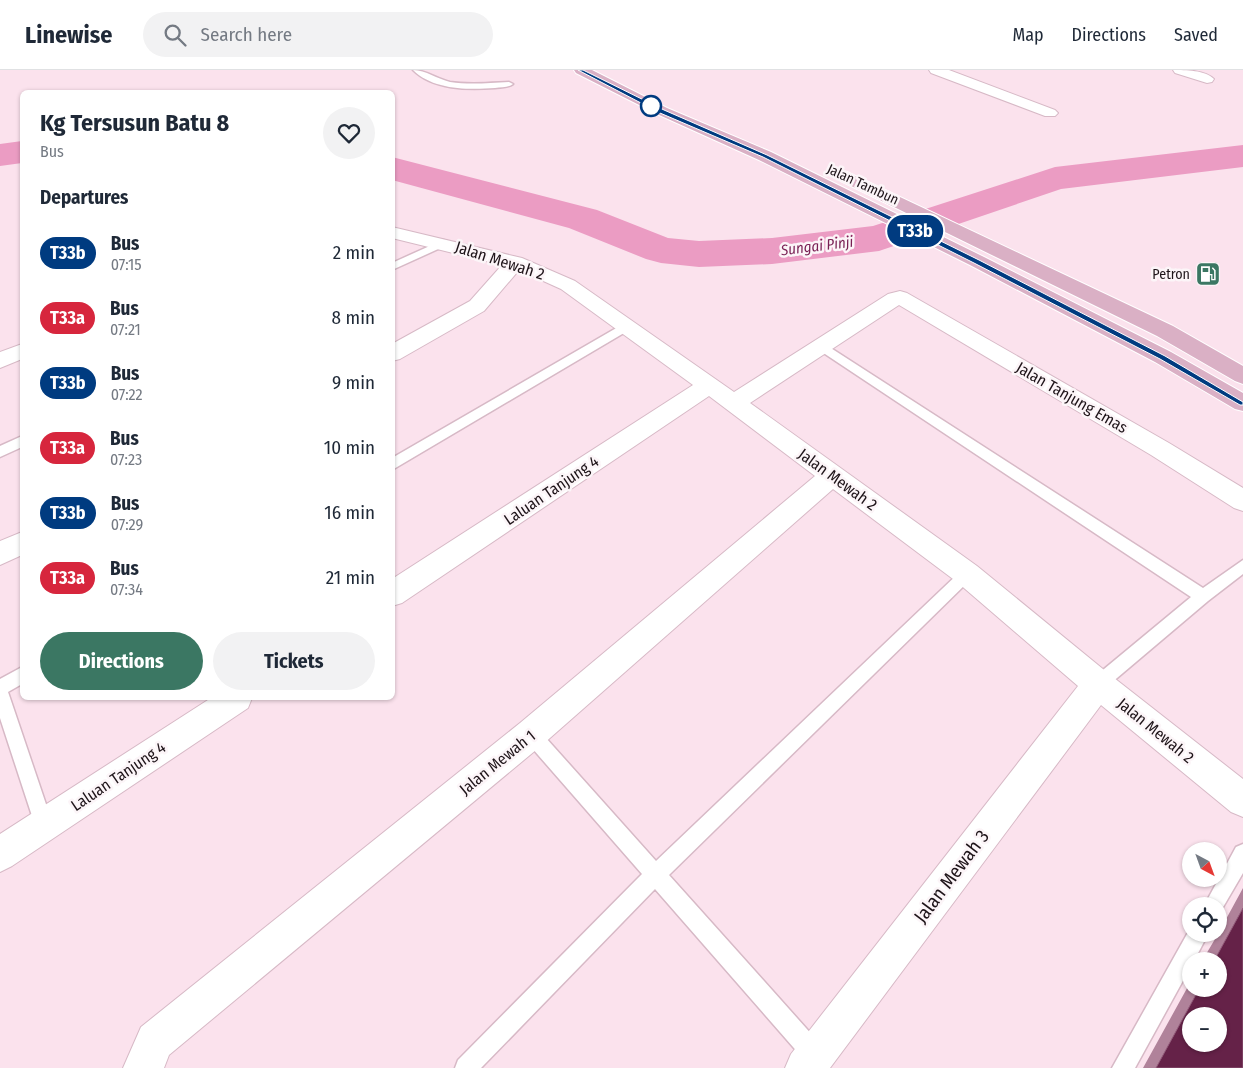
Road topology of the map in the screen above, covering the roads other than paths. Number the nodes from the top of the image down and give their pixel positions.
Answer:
1 (417, 70) edge
2 (581, 70) edge
3 (612, 70) edge
4 (936, 70) edge
5 (1180, 70) edge
6 (1207, 78) dead end
7 (509, 84) dead end
8 (705, 113) dead end
9 (1050, 113) dead end
10 (833, 170) dead end
11 (395, 233) edge
12 (444, 243) junction
13 (515, 262) junction
14 (395, 266) edge
15 (625, 327) junction
16 (823, 347) junction
17 (20, 352) edge
18 (395, 352) edge
19 (0, 361) edge
20 (1243, 376) edge
21 (709, 385) junction
22 (1243, 402) edge
23 (734, 403) junction
24 (20, 442) edge
25 (0, 452) edge
26 (395, 463) edge
27 (833, 475) junction
28 (1243, 501) edge
29 (20, 543) edge
30 (0, 554) edge
31 (1243, 566) edge
32 (966, 574) junction
33 (395, 592) edge
34 (1203, 596) junction
35 (20, 675) edge
36 (1098, 684) junction
37 (0, 688) edge
38 (0, 692) edge
39 (234, 700) edge
40 (531, 734) junction
41 (1243, 800) edge
42 (44, 825) junction
43 (0, 854) edge
44 (1243, 854) edge
45 (656, 874) junction
46 (1219, 897) edge
47 (1194, 942) edge
48 (149, 1054) edge
49 (810, 1061) edge
50 (466, 1068) edge
51 (1123, 1068) edge

1 - 7 lane
2 - 22 main road, Jalan Tambun
3 - 8 main road
4 - 9 street
5 - 6 street
10 - 20 main road, Jalan Tambun
11 - 12 street, Jalan Mewah 2
12 - 13 street, Jalan Mewah 2
12 - 14 lane
13 - 15 street, Jalan Mewah 2
13 - 18 street
15 - 21 street, Jalan Mewah 2
15 - 26 lane
16 - 23 street
16 - 28 street, Jalan Tanjung Emas
16 - 34 lane
17 - 19 street
21 - 23 street, Jalan Mewah 2
21 - 33 street, Laluan Tanjung 4
23 - 27 street, Jalan Mewah 2
24 - 25 lane
27 - 32 street, Jalan Mewah 2
27 - 40 street, Jalan Mewah 1
29 - 30 street
31 - 34 lane
32 - 36 street, Jalan Mewah 2
32 - 45 lane
34 - 36 lane
35 - 37 lane
36 - 41 street, Jalan Mewah 2
36 - 49 street, Jalan Mewah 3
38 - 42 lane
39 - 42 street, Laluan Tanjung 4
40 - 45 lane
40 - 48 street, Jalan Mewah 1
42 - 43 street, Laluan Tanjung 4
44 - 46 lane
45 - 49 lane
45 - 50 lane
47 - 51 lane

